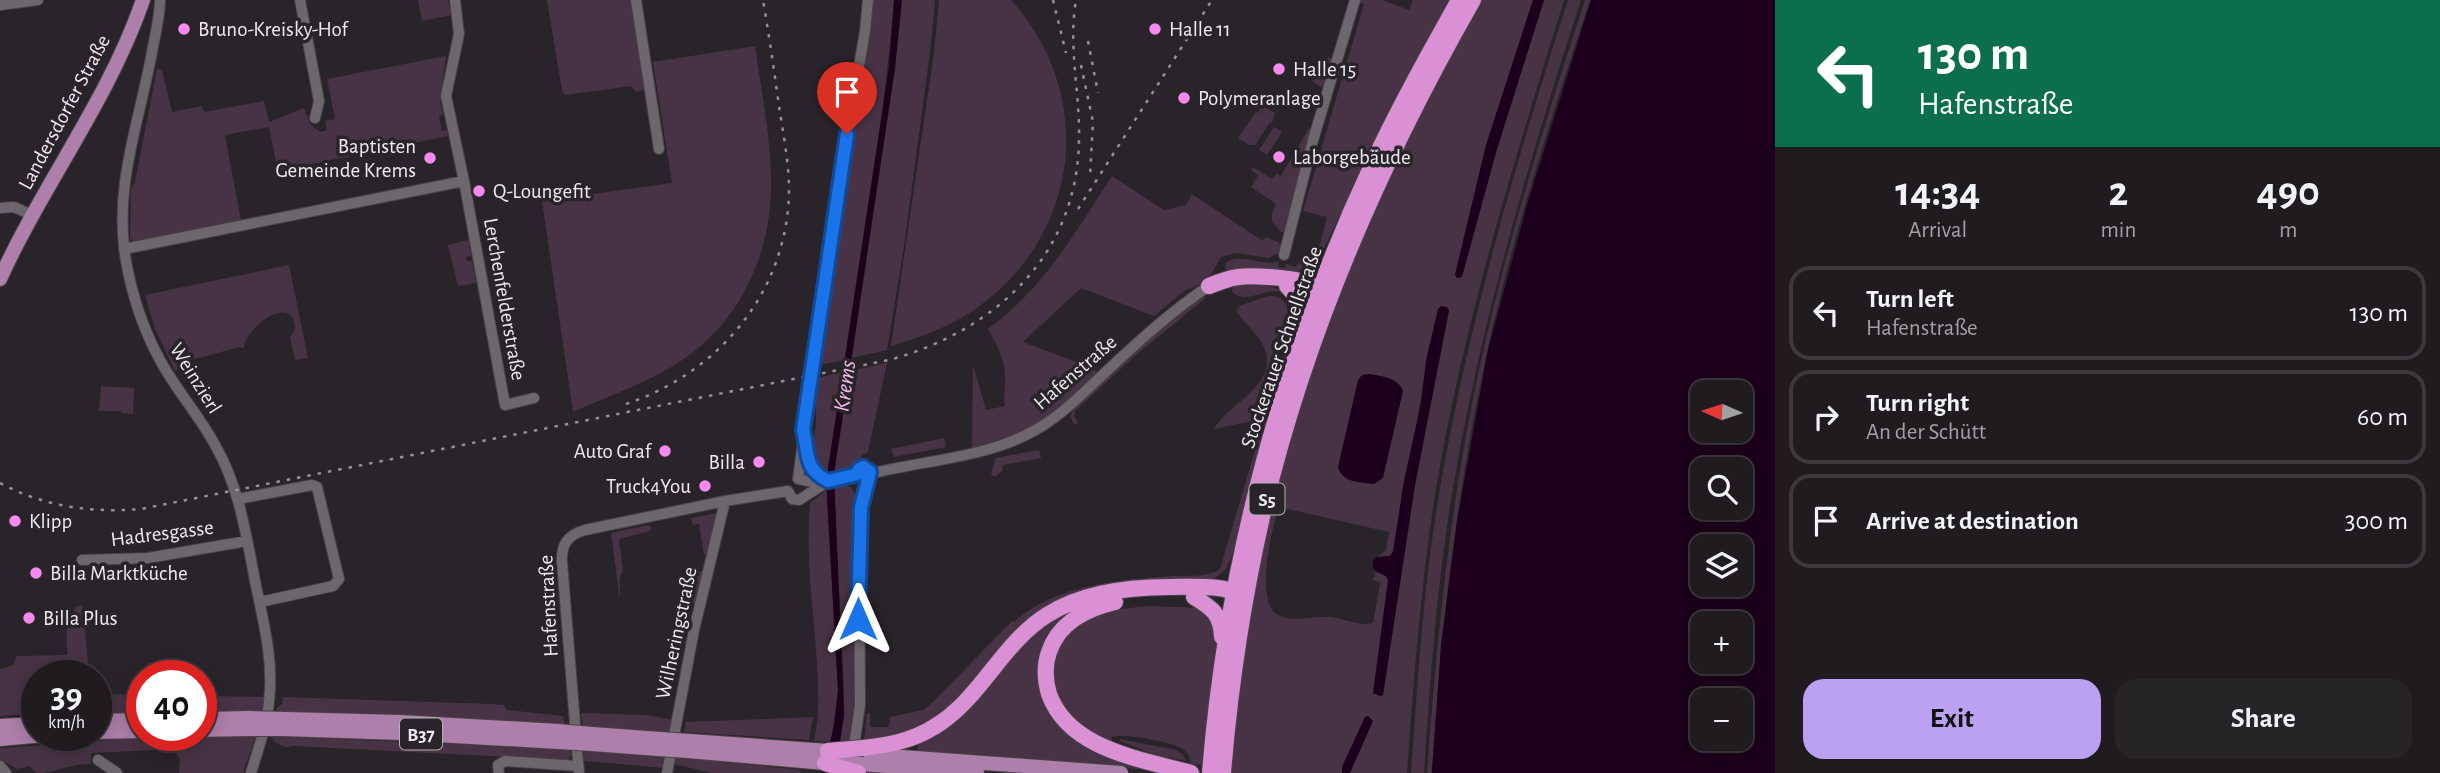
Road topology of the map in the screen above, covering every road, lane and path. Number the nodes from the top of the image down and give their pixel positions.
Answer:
1 (38, 0) edge
2 (143, 0) edge
3 (160, 0) edge
4 (300, 0) edge
5 (455, 0) edge
6 (636, 0) edge
7 (868, 0) edge
8 (1356, 0) edge
9 (1459, 0) edge
10 (1472, 0) edge
11 (0, 5) edge
12 (315, 118) dead end
13 (659, 149) dead end
14 (464, 181) junction
15 (0, 208) edge
16 (32, 215) junction
17 (1340, 239) junction
18 (124, 249) junction
19 (1284, 255) dead end
20 (0, 279) edge
21 (1291, 282) junction
22 (1209, 286) joint
23 (1323, 294) junction
24 (1306, 328) junction
25 (534, 398) dead end
26 (863, 475) junction
27 (808, 484) junction
28 (788, 491) junction
29 (238, 499) junction
30 (725, 501) junction
31 (247, 541) junction
32 (1244, 543) junction
33 (82, 560) dead end
34 (1199, 592) junction
35 (1238, 596) junction
36 (260, 602) junction
37 (1223, 658) junction
38 (217, 721) edge
39 (248, 724) junction
40 (21, 728) edge
41 (217, 728) edge
42 (0, 734) edge
43 (21, 734) edge
44 (826, 757) junction
45 (98, 760) dead end
46 (861, 760) edge
47 (0, 766) edge
48 (498, 769) edge
49 (579, 770) edge
50 (1187, 772) edge
51 (6, 773) edge
52 (117, 773) edge
53 (251, 773) edge
54 (667, 773) edge
55 (847, 773) edge
56 (977, 773) edge
57 (1121, 773) edge
58 (1210, 773) edge
59 (1223, 773) edge

1 - 11 street
2 - 16 main road, Landersdorfer Straße
3 - 18 street, Weinzierl
4 - 12 street
5 - 14 street
6 - 13 street
7 - 27 street
8 - 19 street
9 - 17 highway, Stockerauer Schnellstraße / S5
10 - 23 highway, Stockerauer Schnellstraße / S5
14 - 18 street
14 - 25 street, Lerchenfelderstraße
15 - 16 street
16 - 20 main road, Landersdorfer Straße
17 - 21 highway
17 - 23 highway, Stockerauer Schnellstraße / S5
18 - 29 street, Weinzierl
21 - 22 highway
21 - 23 highway
21 - 24 highway
22 - 26 street, Hafenstraße
23 - 24 highway, Stockerauer Schnellstraße / S5
23 - 35 highway, Stockerauer Schnellstraße / S5
24 - 32 highway, Stockerauer Schnellstraße / S5
26 - 27 street, Hafenstraße
26 - 55 street
27 - 28 street
27 - 28 street, Hafenstraße
28 - 30 street, Hafenstraße
29 - 31 street, Weinzierl
29 - 36 street
30 - 49 street, Hafenstraße
30 - 54 street, Wilheringstraße
31 - 33 street, Hadresgasse
31 - 36 street, Weinzierl
32 - 34 highway
32 - 35 highway, Stockerauer Schnellstraße / S5
34 - 35 highway
34 - 37 highway
34 - 46 highway
34 - 50 highway
35 - 37 highway, Stockerauer Schnellstraße / S5
35 - 59 highway, Stockerauer Schnellstraße / S5
36 - 53 street, Weinzierl
37 - 58 highway, Stockerauer Schnellstraße / S5
38 - 39 main road, B37
39 - 41 main road, B37
39 - 44 main road, B37, bridge
40 - 42 main road
42 - 43 main road
44 - 46 highway, bridge
44 - 46 highway, bridge
45 - 52 street
46 - 56 main road
46 - 57 main road
47 - 51 street
48 - 49 street

